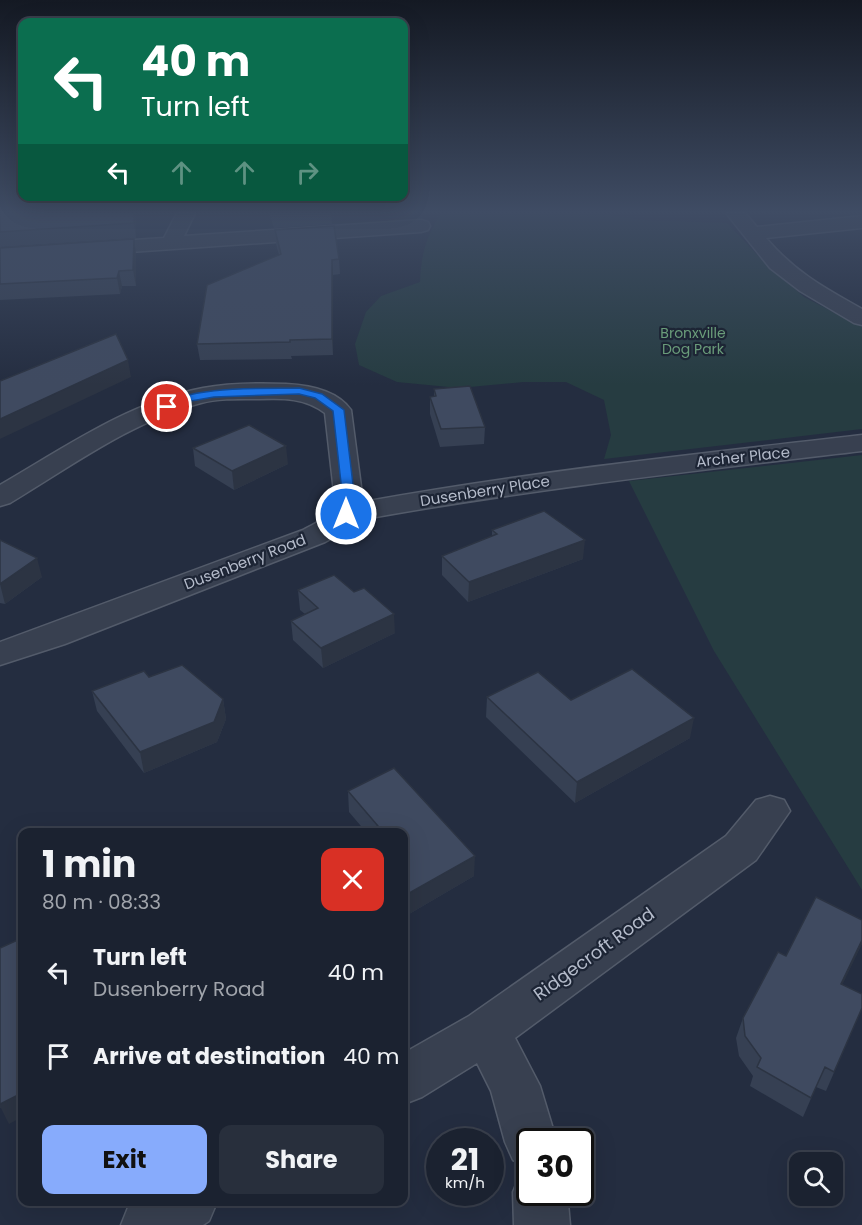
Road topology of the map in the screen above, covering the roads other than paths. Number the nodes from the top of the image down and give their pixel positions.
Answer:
1 (785, 270) edge
2 (862, 318) edge
3 (862, 443) edge
4 (624, 470) joint
5 (0, 497) edge
6 (346, 514) junction
7 (0, 654) edge
8 (770, 811) dead end
9 (486, 1032) junction
10 (408, 1078) edge
11 (527, 1128) edge
12 (183, 1206) edge
13 (541, 1206) edge
14 (149, 1225) edge
15 (542, 1225) edge

1 - 2 street
3 - 4 street, Archer Place
4 - 6 street, Dusenberry Place
5 - 6 street
6 - 7 street, Dusenberry Road
8 - 9 street, Ridgecroft Road
9 - 10 street, Ridgecroft Road
9 - 11 street
12 - 14 street
13 - 15 street

